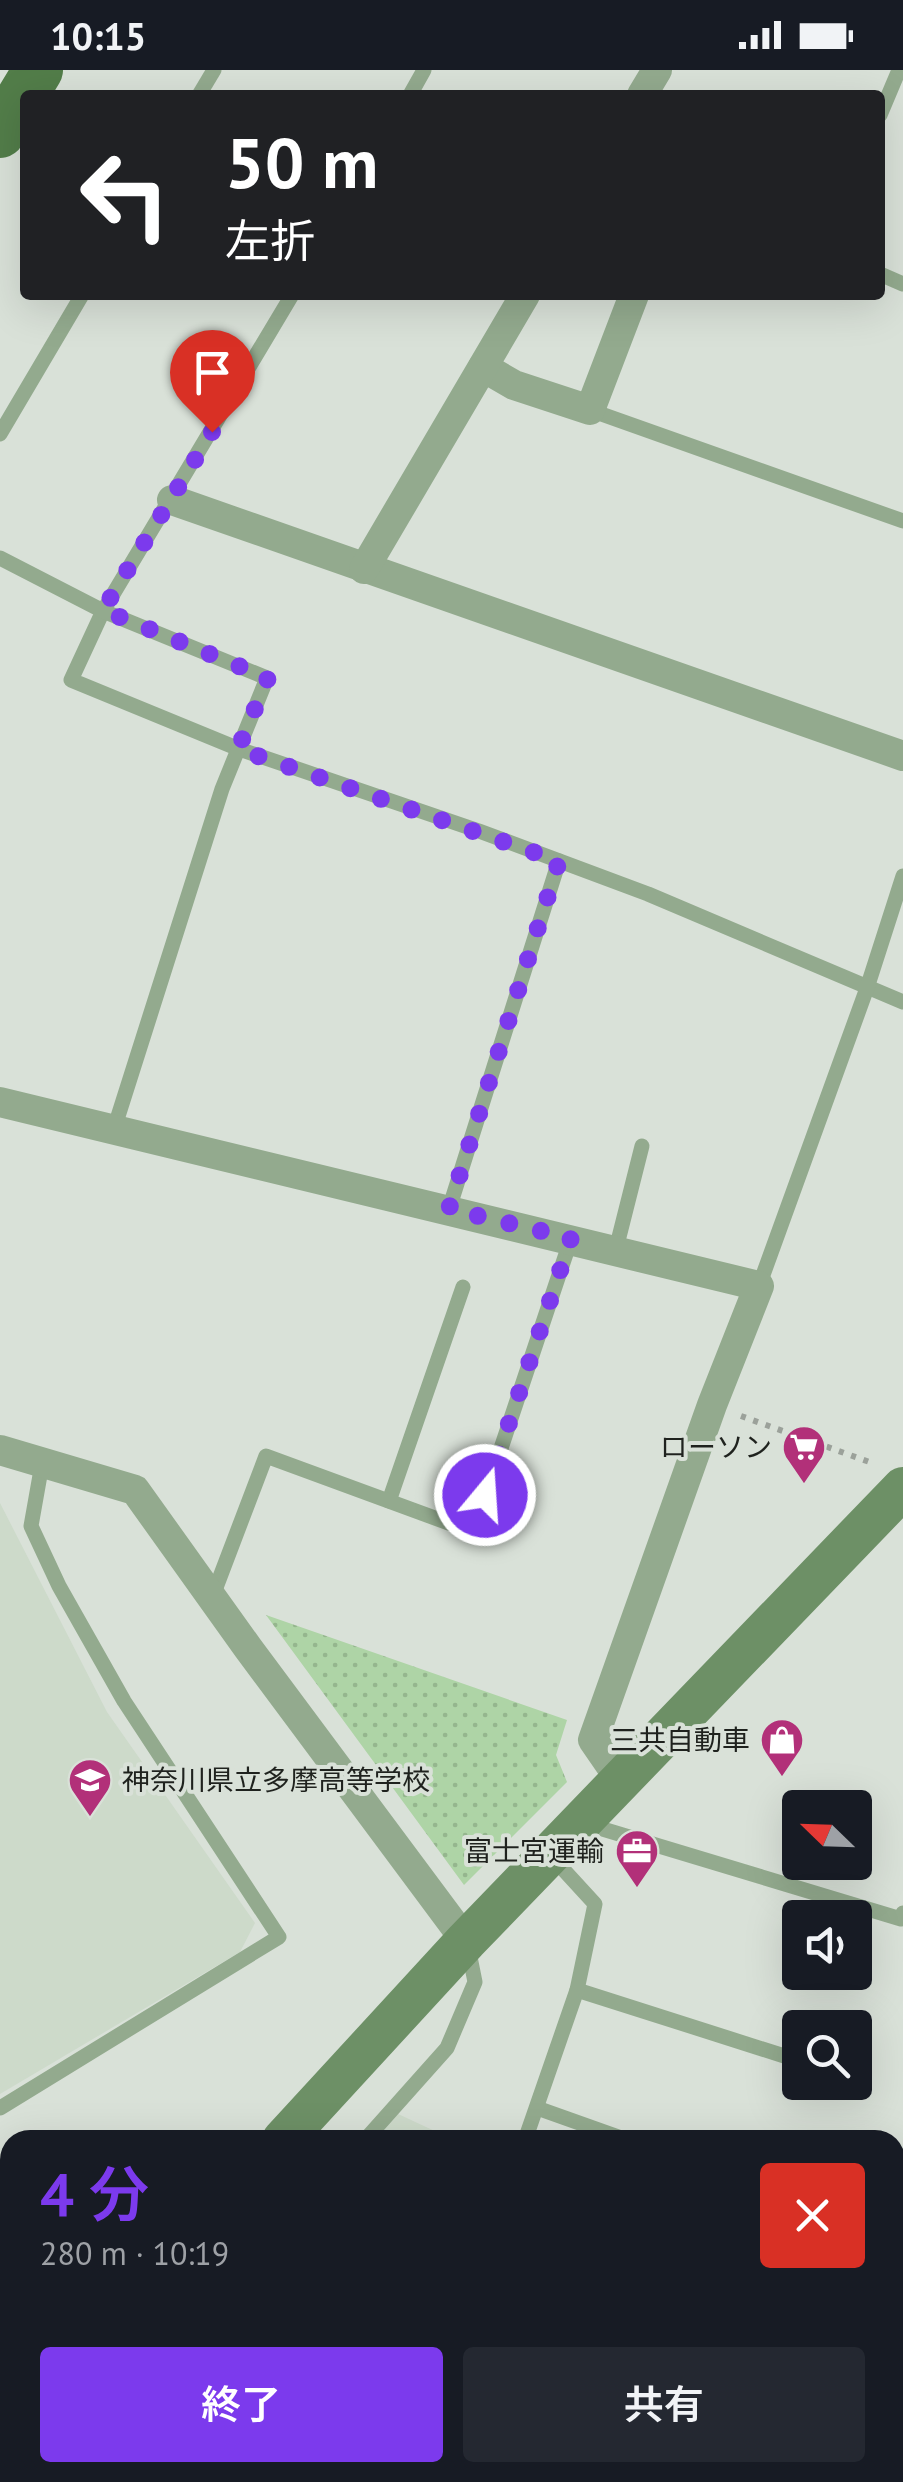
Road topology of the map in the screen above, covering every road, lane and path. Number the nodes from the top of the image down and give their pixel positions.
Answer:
1 (899, 70) edge
2 (20, 100) edge
3 (885, 103) edge
4 (0, 133) edge
5 (79, 300) edge
6 (289, 300) edge
7 (522, 300) edge
8 (632, 300) edge
9 (483, 367) junction
10 (590, 410) junction
11 (0, 434) edge
12 (172, 500) junction
13 (903, 521) edge
14 (0, 558) edge
15 (364, 569) junction
16 (103, 610) junction
17 (238, 749) junction
18 (903, 756) edge
19 (559, 861) junction
20 (903, 876) edge
21 (867, 988) junction
22 (903, 1002) edge
23 (0, 1102) edge
24 (114, 1129) junction
25 (642, 1146) dead end
26 (449, 1209) junction
27 (571, 1238) junction
28 (616, 1249) junction
29 (758, 1286) junction
30 (463, 1287) dead end
31 (712, 1405) junction
32 (0, 1450) edge
33 (42, 1464) junction
34 (894, 1478) edge
35 (389, 1501) junction
36 (212, 1598) junction
37 (622, 1782) junction
38 (583, 1823) junction
39 (551, 1856) junction
40 (903, 1913) edge
41 (466, 1940) junction
42 (576, 1990) junction
43 (782, 2054) edge
44 (0, 2108) edge
45 (537, 2108) junction
46 (291, 2130) edge
47 (374, 2130) edge
48 (529, 2130) edge
49 (600, 2130) edge

1 - 3 lane
2 - 4 main road
5 - 11 lane
6 - 12 lane
7 - 9 street
8 - 10 street
9 - 10 street
9 - 15 street
10 - 13 lane
12 - 15 street
12 - 16 lane
14 - 16 lane
15 - 18 street
16 - 17 lane
16 - 17 lane
17 - 19 lane
17 - 24 lane
19 - 21 lane
19 - 26 lane
20 - 21 lane
21 - 22 lane
21 - 29 lane
23 - 24 street
24 - 26 street
25 - 28 lane
26 - 27 street
27 - 28 street
27 - 35 lane
28 - 29 street
29 - 31 street
30 - 35 lane
31 - 34 path
31 - 37 street
32 - 33 street
33 - 36 street
33 - 44 lane
34 - 37 street
35 - 36 lane
36 - 41 street
37 - 38 street
38 - 39 street
38 - 40 lane
39 - 41 street
39 - 42 lane
41 - 46 street
41 - 47 lane
42 - 43 lane
42 - 45 lane
45 - 48 lane
45 - 49 lane

